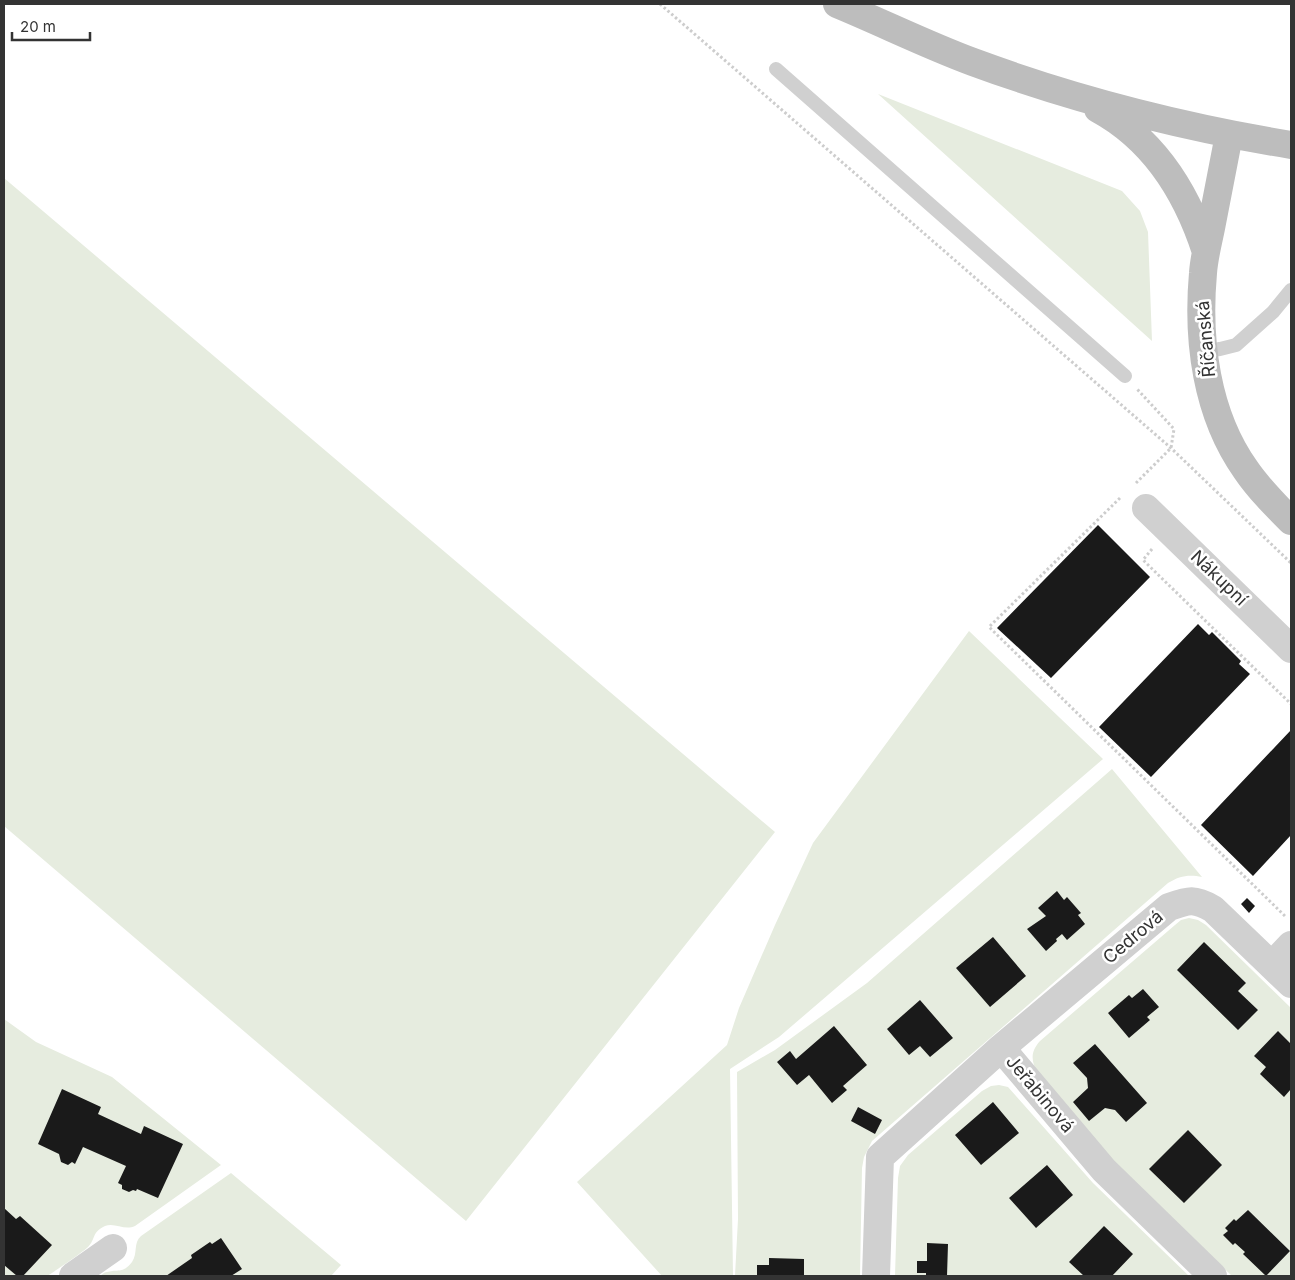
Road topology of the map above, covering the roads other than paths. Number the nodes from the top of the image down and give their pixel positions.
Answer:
1 (837, 4) edge
2 (776, 69) dead end
3 (1079, 98) junction
4 (1229, 134) junction
5 (1291, 145) edge
6 (1206, 252) junction
7 (1291, 290) edge
8 (1204, 351) junction
9 (1125, 376) road end
10 (1140, 496) road end
11 (1291, 521) edge
12 (1291, 649) edge
13 (1291, 945) edge
14 (1272, 965) junction
15 (1291, 984) edge
16 (1001, 1048) junction
17 (113, 1248) dead end
18 (73, 1276) edge
19 (876, 1276) edge
20 (1213, 1276) edge

1 - 3 main road
2 - 9 lane
3 - 4 main road
3 - 6 main road
4 - 5 main road
4 - 6 main road, Říčanská
6 - 8 main road, Říčanská
7 - 8 lane
8 - 11 main road, Říčanská
10 - 12 street, Nákupní
13 - 14 street
14 - 15 street, Cedrová
14 - 16 street, Cedrová
16 - 19 street, Jeřabinová
16 - 20 street, Jeřabinová
17 - 18 street

